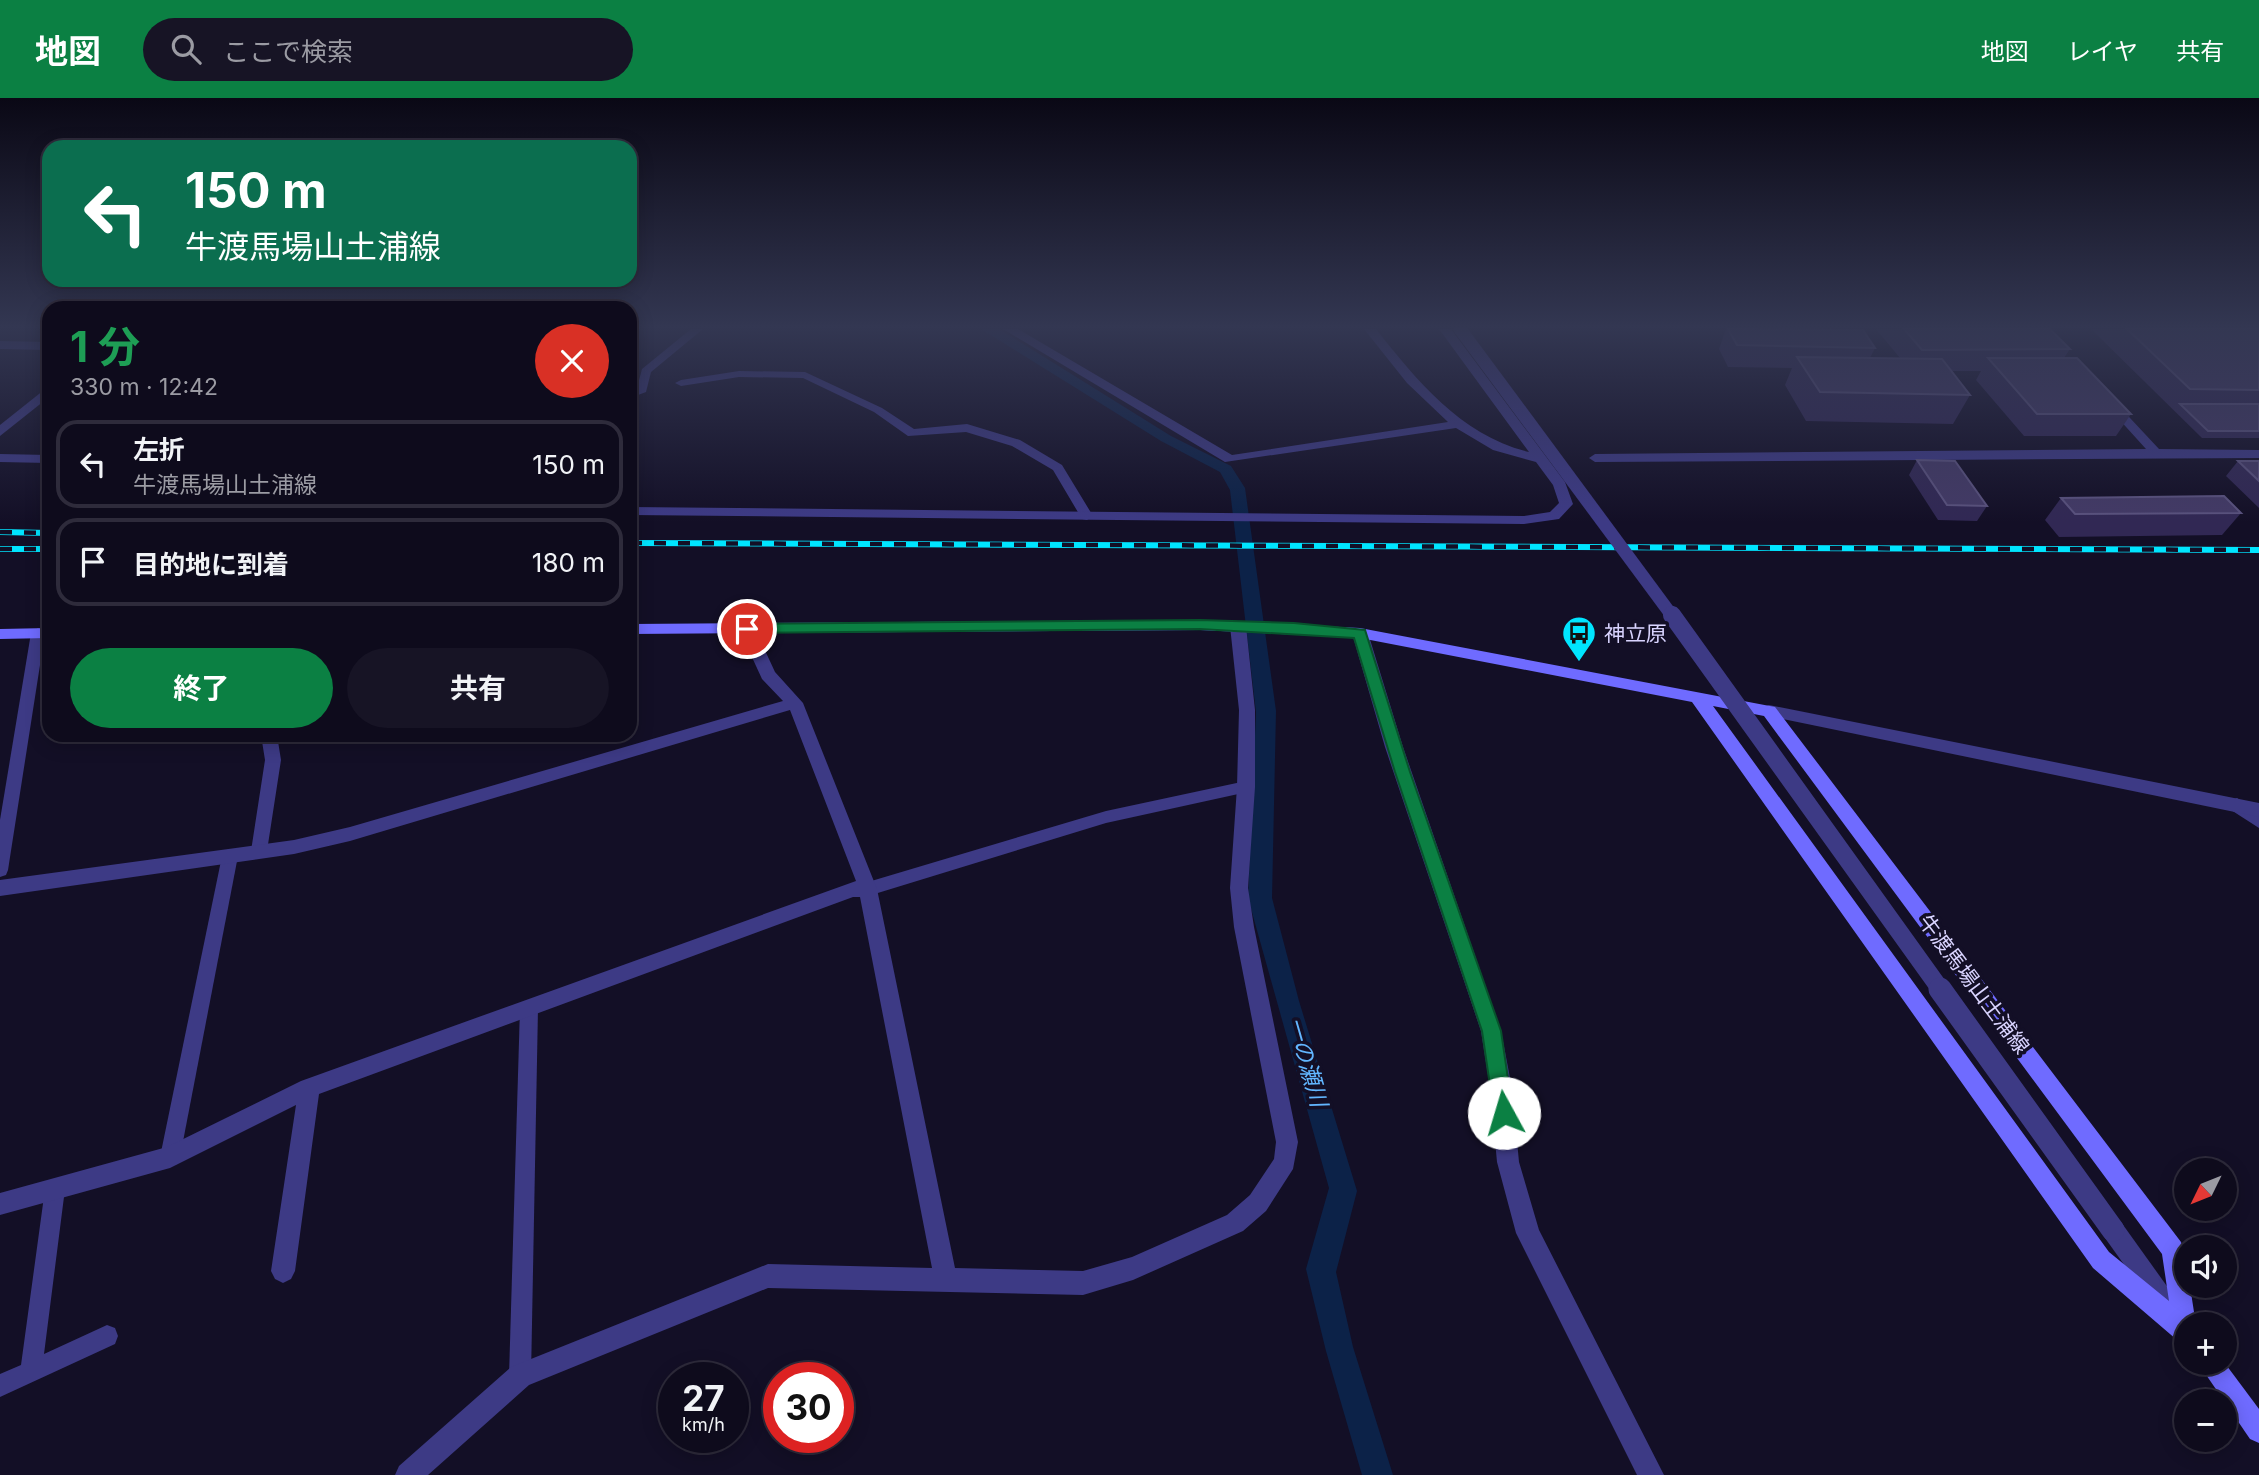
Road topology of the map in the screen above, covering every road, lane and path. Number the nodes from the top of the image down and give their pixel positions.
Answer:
1 (843, 393) edge
2 (1118, 393) edge
3 (1422, 393) edge
4 (1492, 393) edge
5 (1508, 393) edge
6 (42, 396) edge
7 (2103, 396) edge
8 (1458, 424) junction
9 (0, 432) edge
10 (2156, 453) junction
11 (2215, 453) junction
12 (2259, 454) edge
13 (0, 458) edge
14 (1595, 458) dead end
15 (42, 459) edge
16 (1541, 459) junction
17 (2259, 469) edge
18 (637, 511) edge
19 (1087, 516) junction
20 (1238, 626) junction
21 (637, 629) edge
22 (747, 629) junction
23 (42, 633) edge
24 (1360, 633) junction
25 (0, 634) edge
26 (42, 644) edge
27 (1698, 698) junction
28 (795, 703) junction
29 (1769, 711) junction
30 (270, 742) edge
31 (1246, 787) junction
32 (2237, 805) junction
33 (2259, 810) edge
34 (2259, 821) edge
35 (259, 852) junction
36 (230, 856) junction
37 (0, 870) edge
38 (0, 888) edge
39 (868, 889) junction
40 (529, 1008) junction
41 (309, 1088) junction
42 (170, 1157) junction
43 (55, 1189) junction
44 (0, 1204) edge
45 (283, 1271) dead end
46 (946, 1280) junction
47 (2183, 1312) edge
48 (2174, 1314) edge
49 (2174, 1321) edge
50 (107, 1336) dead end
51 (31, 1371) junction
52 (2219, 1375) edge
53 (520, 1376) junction
54 (0, 1386) edge
55 (2259, 1430) edge
56 (408, 1475) edge
57 (1651, 1475) edge

1 - 19 lane
2 - 8 street
3 - 8 street
4 - 16 street
5 - 48 street, bridge
6 - 9 street
7 - 10 lane
8 - 16 street
10 - 11 lane
10 - 14 lane
11 - 12 lane
11 - 17 lane
13 - 15 street
16 - 19 street
18 - 19 street
20 - 22 main road
20 - 24 main road
20 - 31 street
21 - 22 main road
22 - 28 street
23 - 25 main road
24 - 27 main road
24 - 57 street
26 - 37 lane
27 - 29 main road
27 - 49 main road
28 - 35 street
28 - 39 street
29 - 32 street
29 - 47 main road, 牛渡馬場山土浦線
30 - 35 lane
31 - 39 lane
31 - 46 street
32 - 33 street
32 - 34 street
35 - 36 street
36 - 38 street
36 - 42 lane
39 - 40 street
39 - 46 street
40 - 41 street
40 - 53 lane
41 - 42 street
41 - 45 street
42 - 43 street
43 - 44 street
43 - 51 lane
46 - 53 street
50 - 51 lane
51 - 54 lane
52 - 55 main road
53 - 56 street

